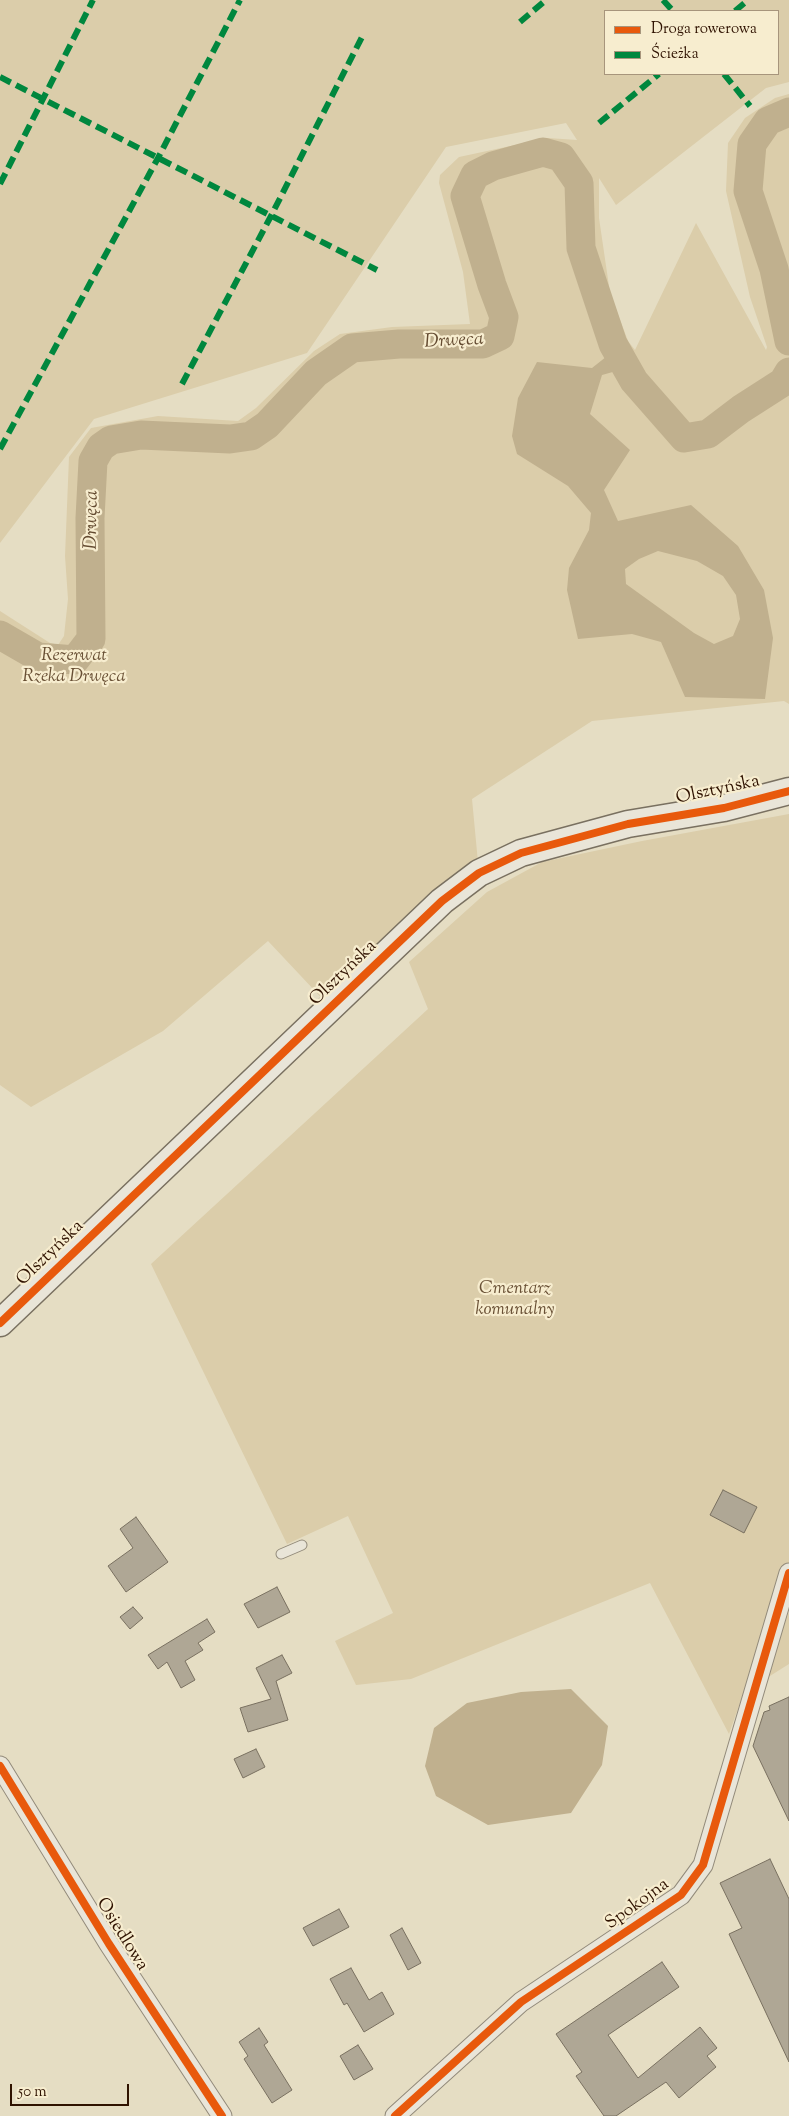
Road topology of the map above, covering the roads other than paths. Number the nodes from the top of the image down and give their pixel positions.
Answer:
1 (789, 791) edge
2 (0, 1323) edge
3 (302, 1545) dead end
4 (281, 1554) dead end
5 (789, 1573) edge
6 (0, 1766) edge
7 (222, 2116) edge
8 (395, 2116) edge

1 - 2 street, Olsztyńska
3 - 4 lane
5 - 8 street, Spokojna
6 - 7 street, Osiedlowa

